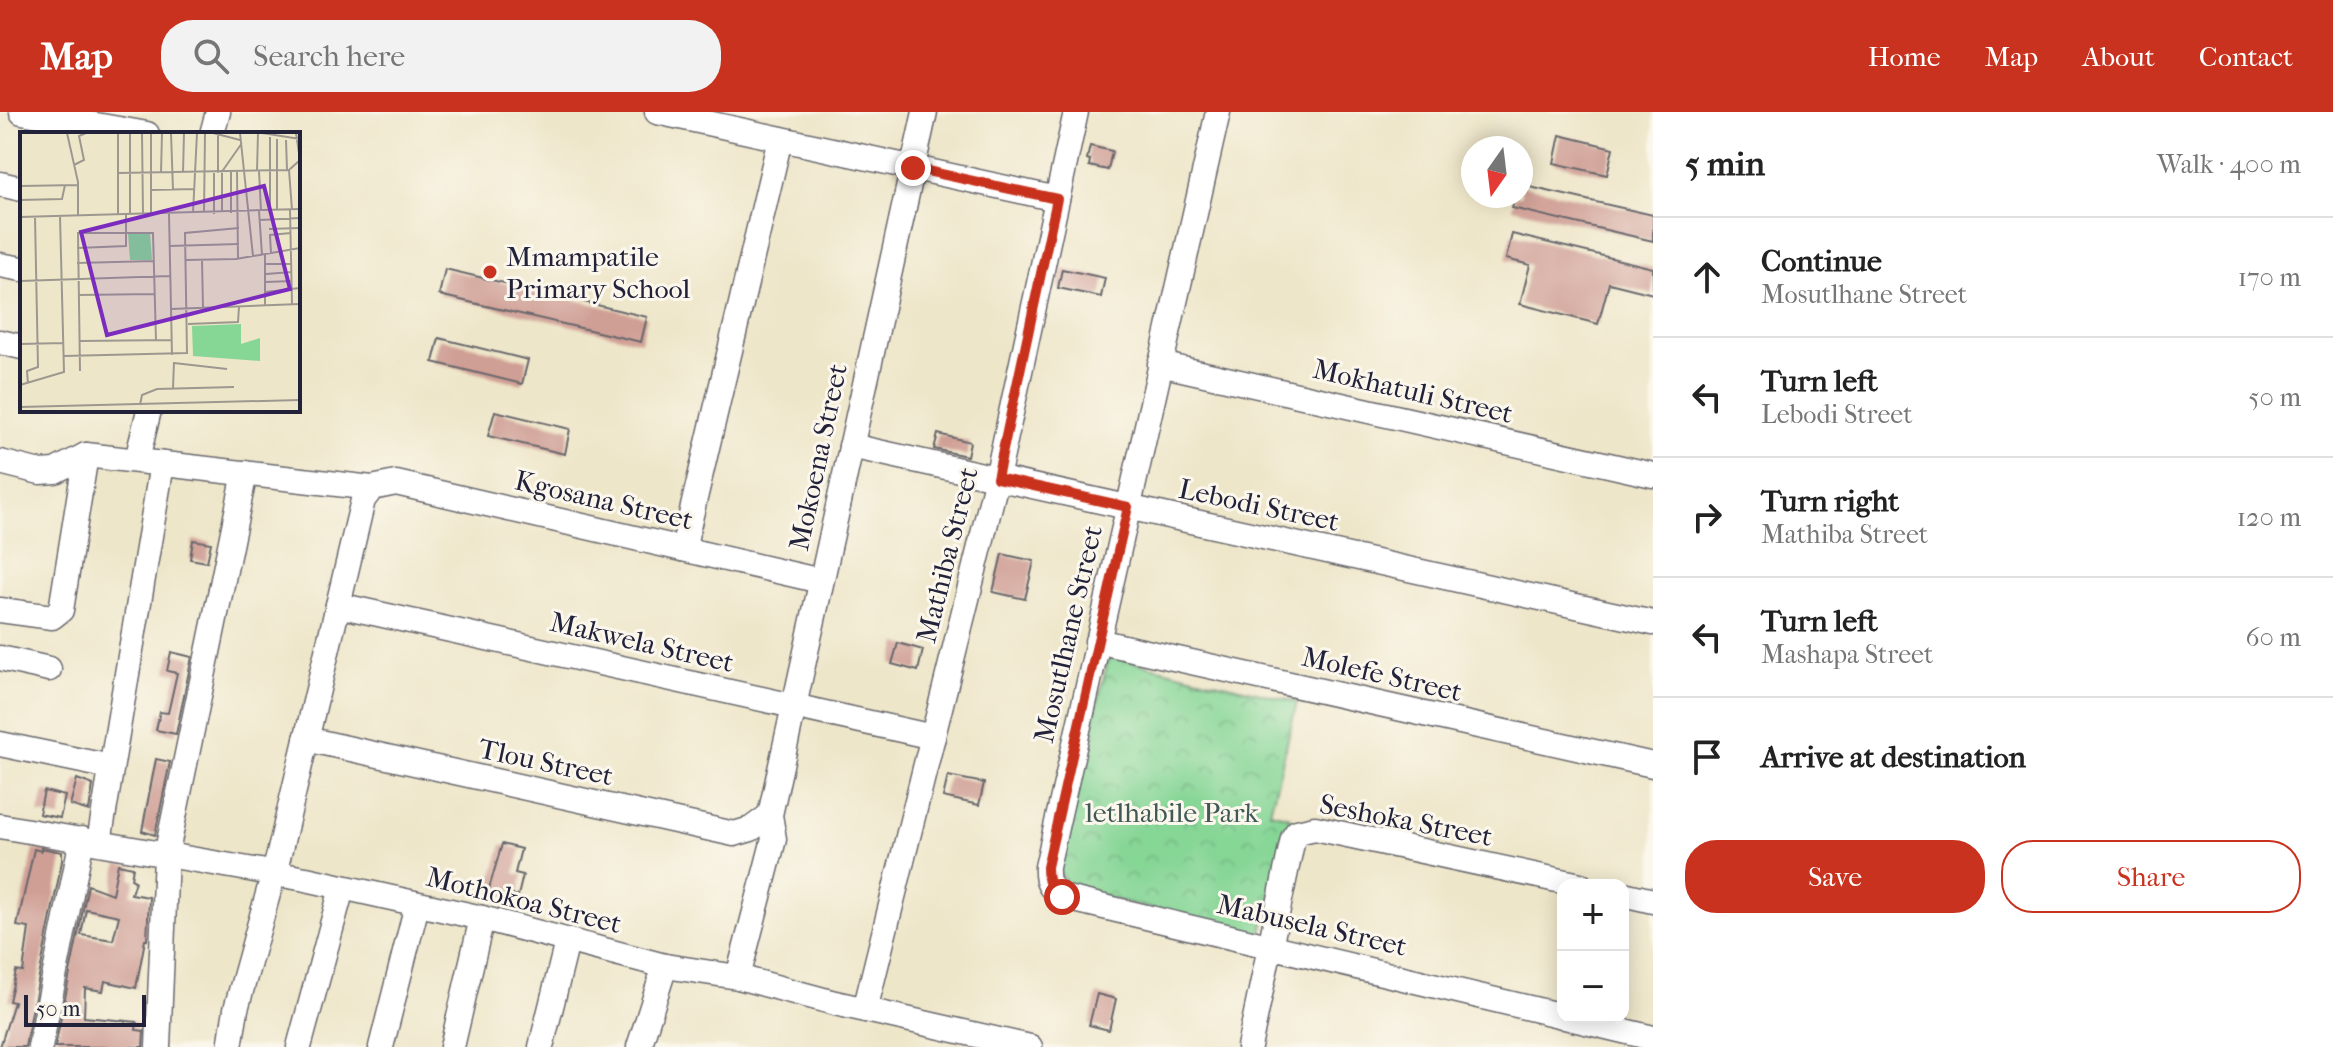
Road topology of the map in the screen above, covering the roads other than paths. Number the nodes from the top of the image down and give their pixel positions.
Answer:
1 (22, 112) edge
2 (218, 112) edge
3 (657, 112) edge
4 (925, 112) edge
5 (1076, 112) edge
6 (1218, 112) edge
7 (136, 132) edge
8 (213, 132) edge
9 (780, 139) junction
10 (913, 168) junction
11 (0, 184) edge
12 (20, 189) edge
13 (1057, 199) junction
14 (0, 265) edge
15 (20, 269) edge
16 (0, 342) edge
17 (20, 347) edge
18 (1160, 364) junction
19 (149, 412) edge
20 (851, 446) junction
21 (86, 455) junction
22 (137, 460) junction
23 (0, 462) edge
24 (162, 464) junction
25 (245, 473) junction
26 (1653, 475) edge
27 (997, 478) junction
28 (372, 488) junction
29 (1128, 507) junction
30 (683, 549) junction
31 (821, 581) junction
32 (338, 605) junction
33 (0, 610) edge
34 (1653, 623) edge
35 (1097, 641) junction
36 (0, 658) edge
37 (49, 669) dead end
38 (794, 706) junction
39 (933, 737) junction
40 (306, 739) junction
41 (0, 744) edge
42 (1653, 765) edge
43 (111, 767) junction
44 (770, 815) junction
45 (2, 833) edge
46 (91, 840) junction
47 (166, 856) junction
48 (272, 874) junction
49 (1557, 880) edge
50 (342, 888) junction
51 (1050, 888) joint
52 (1629, 895) edge
53 (1653, 901) edge
54 (417, 905) junction
55 (482, 918) junction
56 (567, 942) junction
57 (1272, 946) junction
58 (665, 966) junction
59 (738, 977) junction
60 (865, 1010) junction
61 (1557, 1015) edge
62 (1589, 1023) edge
63 (1653, 1038) edge
64 (1023, 1046) edge
65 (40, 1047) edge
66 (158, 1047) edge
67 (230, 1047) edge
68 (299, 1047) edge
69 (381, 1047) edge
70 (452, 1047) edge
71 (541, 1047) edge
72 (639, 1047) edge
73 (1249, 1047) edge

1 - 7 street
2 - 8 street
3 - 9 street
4 - 10 street, Mokoena Street
5 - 13 street, Mathiba Street
6 - 18 street, Mosutlhane Street
9 - 10 street
9 - 30 street
10 - 13 street
10 - 20 street, Mokoena Street
11 - 12 street
13 - 27 street, Mathiba Street
14 - 15 street
16 - 17 street
18 - 26 street, Mokhatuli Street
18 - 29 street, Mosutlhane Street
19 - 22 street
20 - 27 street, Lebodi Street
20 - 31 street, Mokoena Street
21 - 22 street, Kgosana Street
21 - 23 street
21 - 33 street
22 - 24 street, Kgosana Street
24 - 25 street, Kgosana Street
24 - 43 street
25 - 28 street, Kgosana Street
25 - 47 street
27 - 29 street, Lebodi Street
27 - 39 street, Mathiba Street
28 - 30 street, Kgosana Street
28 - 32 street
29 - 34 street, Lebodi Street
29 - 35 street, Mosutlhane Street
30 - 31 street, Kgosana Street
31 - 38 street, Mokoena Street
32 - 38 street, Makwela Street
32 - 40 street
35 - 42 street, Molefe Street
35 - 51 street, Mosutlhane Street
36 - 37 street
38 - 39 street, Makwela Street
38 - 44 street, Mokoena Street
39 - 60 street, Mathiba Street
40 - 44 street, Tlou Street
40 - 48 street
41 - 43 street
43 - 46 street
44 - 59 street, Mokoena Street
45 - 46 street, Mothokoa Street
46 - 47 street, Mothokoa Street
46 - 65 street
47 - 48 street, Mothokoa Street
47 - 66 street
48 - 50 street, Mothokoa Street
48 - 67 street
49 - 57 street, Seshoka Street
50 - 54 street, Mothokoa Street
50 - 68 street
51 - 57 street, Mabusela Street
52 - 53 street
54 - 55 street, Mothokoa Street
54 - 69 street
55 - 56 street, Mothokoa Street
55 - 70 street
56 - 58 street, Mothokoa Street
56 - 71 street
57 - 61 street, Mabusela Street
57 - 73 street, Seshoka Street
58 - 59 street, Mothokoa Street
58 - 72 street
59 - 60 street, Mothokoa Street
60 - 64 street, Mothokoa Street
62 - 63 street, Mabusela Street

